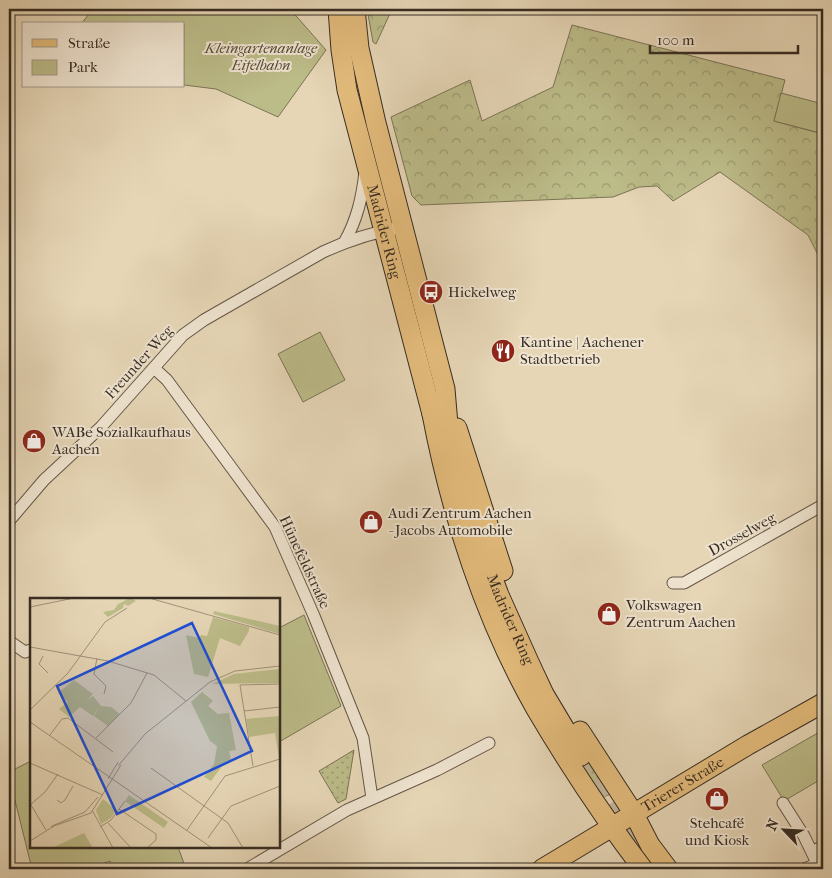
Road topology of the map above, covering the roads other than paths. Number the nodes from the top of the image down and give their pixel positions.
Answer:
1 (338, 9) edge
2 (355, 9) edge
3 (365, 163) junction
4 (393, 229) junction
5 (344, 243) junction
6 (154, 368) junction
7 (445, 389) junction
8 (432, 414) junction
9 (450, 448) junction
10 (823, 505) edge
11 (9, 521) edge
12 (673, 583) dead end
13 (9, 641) edge
14 (30, 650) edge
15 (823, 703) edge
16 (489, 742) dead end
17 (581, 756) tunnel mouth
18 (372, 798) junction
19 (783, 803) dead end
20 (634, 814) junction
21 (612, 827) junction
22 (823, 846) edge
23 (812, 852) junction
24 (818, 867) edge
25 (247, 869) edge
26 (542, 869) edge
27 (643, 869) edge
28 (668, 869) edge
29 (804, 869) edge

1 - 3 main road, Madrider Ring
2 - 4 main road, Madrider Ring
3 - 4 main road, Madrider Ring
3 - 5 street
4 - 5 street, Freunder Weg
4 - 7 main road, Madrider Ring
4 - 8 main road, Madrider Ring
5 - 6 street, Freunder Weg
6 - 11 street, Freunder Weg
6 - 18 street, Hünefeldstraße
7 - 9 main road, Madrider Ring
7 - 20 main road
8 - 9 main road, Madrider Ring
8 - 21 main road
9 - 17 main road, Madrider Ring
10 - 12 street, Drosselweg
13 - 14 street
15 - 20 main road, Trierer Straße
16 - 18 street
18 - 25 street
19 - 23 street
20 - 21 main road, Trierer Straße
20 - 28 main road
21 - 26 main road, Trierer Straße
21 - 27 main road
22 - 23 street
23 - 24 street
24 - 29 street

